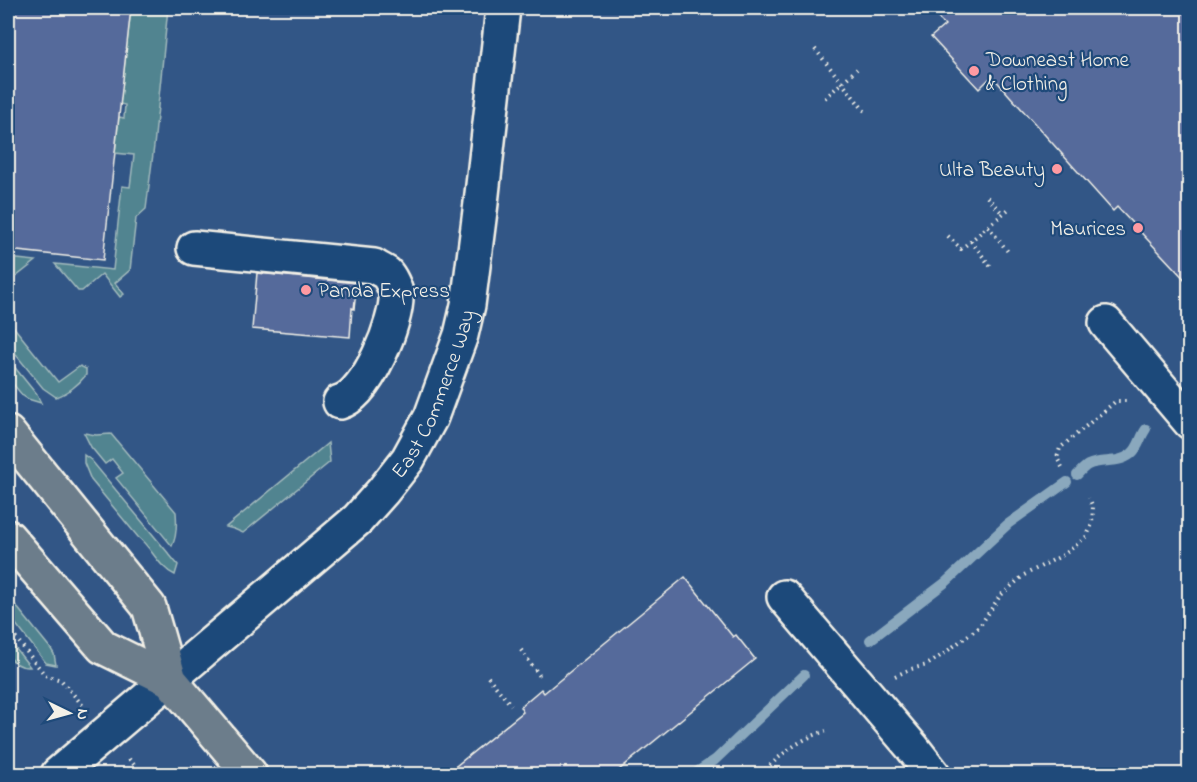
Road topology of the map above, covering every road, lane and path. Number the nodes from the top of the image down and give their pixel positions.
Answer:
1 (503, 8) edge
2 (815, 49) dead end
3 (857, 69) dead end
4 (841, 83) junction
5 (825, 98) dead end
6 (867, 114) dead end
7 (987, 197) dead end
8 (1011, 207) dead end
9 (1003, 214) junction
10 (988, 226) junction
11 (948, 236) dead end
12 (971, 242) junction
13 (194, 248) dead end
14 (1009, 254) dead end
15 (991, 267) dead end
16 (1106, 323) dead end
17 (340, 402) dead end
18 (1134, 403) dead end
19 (1190, 422) edge
20 (8, 433) edge
21 (1062, 467) dead end
22 (1089, 498) dead end
23 (8, 537) edge
24 (784, 597) dead end
25 (8, 628) edge
26 (520, 650) dead end
27 (488, 677) dead end
28 (542, 679) dead end
29 (61, 680) dead end
30 (170, 680) junction
31 (889, 681) dead end
32 (511, 705) dead end
33 (826, 731) dead end
34 (58, 774) edge
35 (250, 774) edge
36 (761, 774) edge
37 (933, 774) edge

1 - 30 street, East Commerce Way
2 - 4 path
3 - 4 path
4 - 5 path
4 - 6 path
7 - 9 path
8 - 9 path
9 - 10 path
10 - 12 path
10 - 14 path
11 - 12 path
12 - 15 path
13 - 17 street
16 - 19 street
18 - 21 path
20 - 30 main road
22 - 31 path
23 - 30 main road
24 - 37 street
25 - 29 path
26 - 28 path
27 - 32 path
30 - 34 street, East Commerce Way
30 - 35 main road
33 - 36 path

